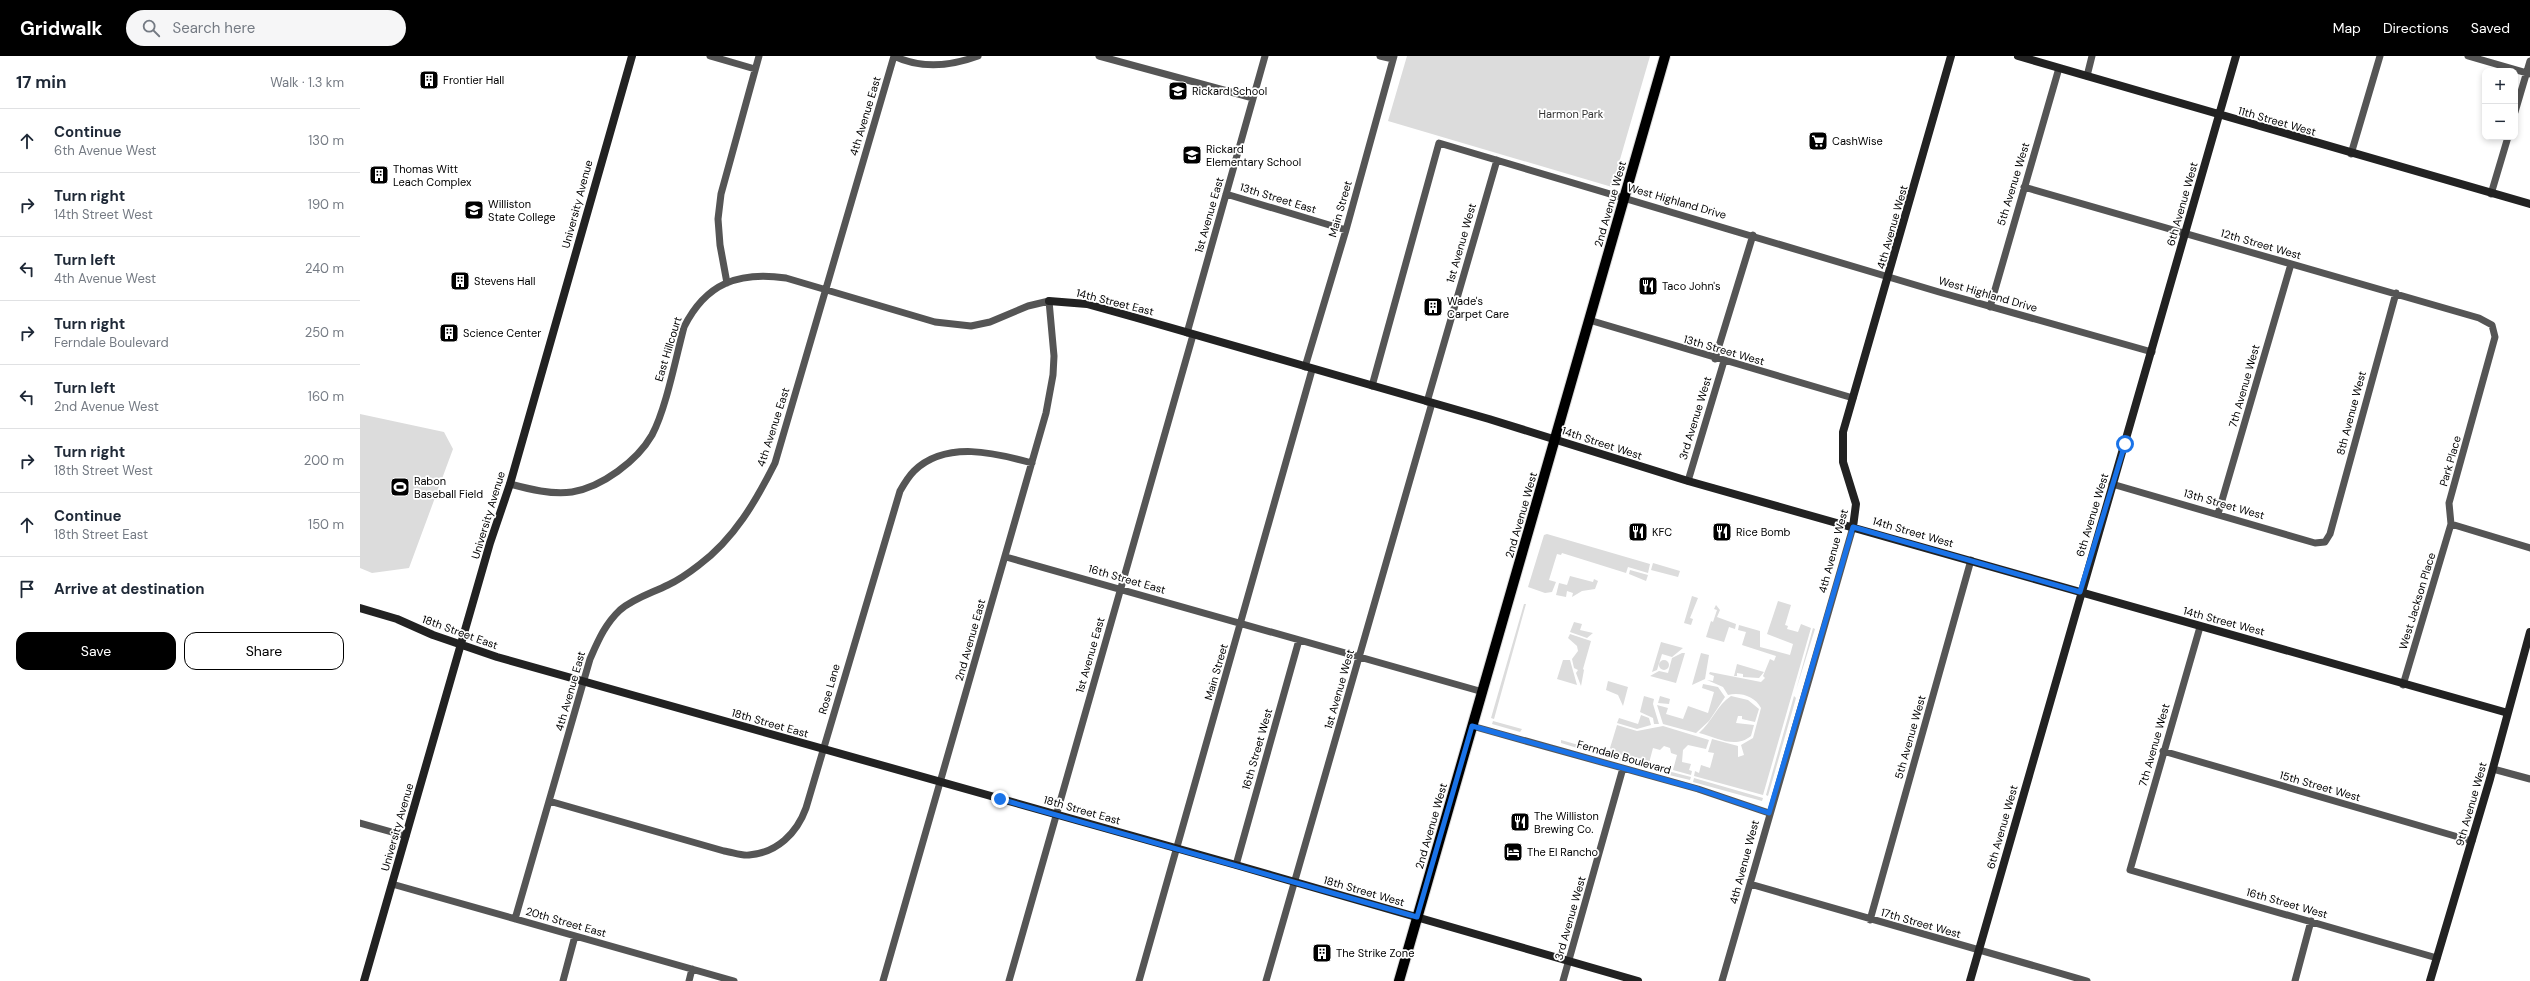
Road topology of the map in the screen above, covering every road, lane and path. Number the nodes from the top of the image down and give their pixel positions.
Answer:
1 (632, 56) edge
2 (710, 56) edge
3 (759, 56) edge
4 (894, 56) edge
5 (978, 56) edge
6 (1099, 56) edge
7 (1265, 56) edge
8 (1380, 56) edge
9 (1665, 56) edge
10 (1951, 56) edge
11 (2018, 56) edge
12 (2092, 56) edge
13 (2236, 56) edge
14 (2380, 56) edge
15 (2468, 56) edge
16 (1393, 58) edge
17 (1121, 59) edge
18 (2530, 61) edge
19 (2059, 68) junction
20 (755, 69) junction
21 (2528, 73) edge
22 (2087, 76) junction
23 (1253, 98) junction
24 (2518, 104) edge
25 (2219, 115) junction
26 (2507, 140) edge
27 (2351, 154) junction
28 (1497, 160) junction
29 (2024, 187) junction
30 (1226, 194) junction
31 (2491, 194) junction
32 (1624, 198) junction
33 (2530, 204) edge
34 (1346, 230) junction
35 (2185, 233) junction
36 (1752, 235) junction
37 (2291, 264) junction
38 (1889, 277) junction
39 (728, 283) junction
40 (825, 290) junction
41 (2396, 293) junction
42 (1049, 301) junction
43 (1990, 306) junction
44 (1589, 320) junction
45 (2492, 326) joint
46 (1190, 334) junction
47 (2152, 352) junction
48 (1715, 359) junction
49 (1724, 361) junction
50 (1309, 368) junction
51 (1372, 386) junction
52 (1853, 398) junction
53 (1430, 402) junction
54 (1555, 439) junction
55 (1032, 462) junction
56 (1688, 481) junction
57 (510, 484) junction
58 (2112, 484) junction
59 (2218, 514) junction
60 (2451, 524) junction
61 (1853, 527) junction
62 (2328, 539) joint
63 (2530, 548) edge
64 (1006, 557) junction
65 (1971, 560) junction
66 (1121, 589) junction
67 (2080, 592) junction
68 (360, 608) edge
69 (1241, 623) junction
70 (2200, 626) junction
71 (2530, 632) edge
72 (1299, 640) junction
73 (461, 645) junction
74 (1359, 657) junction
75 (584, 682) junction
76 (2404, 685) junction
77 (1483, 692) junction
78 (2508, 713) junction
79 (1472, 726) junction
80 (823, 750) junction
81 (2163, 751) junction
82 (1623, 768) junction
83 (2493, 769) junction
84 (2530, 780) edge
85 (940, 783) junction
86 (549, 801) junction
87 (1769, 813) junction
88 (1056, 815) junction
89 (360, 823) edge
90 (406, 836) junction
91 (2472, 841) junction
92 (1177, 848) junction
93 (1236, 865) junction
94 (2130, 870) joint
95 (1295, 882) junction
96 (392, 884) junction
97 (1750, 884) junction
98 (1417, 917) junction
99 (515, 919) junction
100 (1870, 920) junction
101 (2311, 921) junction
102 (575, 936) junction
103 (1978, 950) junction
104 (2437, 958) junction
105 (1569, 961) junction
106 (692, 969) junction
107 (364, 981) edge
108 (563, 981) edge
109 (689, 981) edge
110 (734, 981) edge
111 (883, 981) edge
112 (1009, 981) edge
113 (1139, 981) edge
114 (1266, 981) edge
115 (1399, 981) edge
116 (1563, 981) edge
117 (1638, 981) edge
118 (1722, 981) edge
119 (1970, 981) edge
120 (2087, 981) edge
121 (2295, 981) edge
122 (2430, 981) edge

1 - 57 street, University Avenue
2 - 20 street
3 - 20 street
4 - 5 street
4 - 40 street, 4th Avenue East
6 - 17 street
7 - 23 street, 1st Avenue East
8 - 16 street
9 - 32 main road, 2nd Avenue West
10 - 38 street, 4th Avenue West
11 - 19 street, 11th Street West
12 - 22 street
13 - 25 street, 6th Avenue West
14 - 27 street
15 - 21 street
16 - 34 street, Main Street
17 - 23 street
18 - 21 street
19 - 22 street, 11th Street West
19 - 29 street, 5th Avenue West
20 - 39 street
21 - 24 street
22 - 25 street, 11th Street West
23 - 30 street, 1st Avenue East
25 - 27 street, 11th Street West
25 - 35 street, 6th Avenue West
26 - 31 street
27 - 31 street, 11th Street West
28 - 32 street, West Highland Drive
28 - 51 street, West Highland Drive
28 - 53 street, 1st Avenue West
29 - 35 street, 12th Street West
29 - 43 street, 5th Avenue West
30 - 34 street, 13th Street East
30 - 46 street, 1st Avenue East
31 - 33 street, 11th Street West
32 - 36 street, West Highland Drive
32 - 44 main road, 2nd Avenue West
34 - 50 street, Main Street
35 - 37 street, 12th Street West
35 - 47 street, 6th Avenue West
36 - 38 street, West Highland Drive
36 - 48 street
37 - 41 street, 12th Street West
37 - 59 street, 7th Avenue West
38 - 43 street, West Highland Drive
38 - 52 street, 4th Avenue West
39 - 40 street, 14th Street East
39 - 57 street, East Hillcourt
40 - 42 street, 14th Street East
40 - 75 street, 4th Avenue East
41 - 45 street, 12th Street West
41 - 62 street, 8th Avenue West
42 - 46 street, 14th Street East
42 - 55 street, 2nd Avenue East
43 - 47 street, West Highland Drive
44 - 48 street, 13th Street West
44 - 54 main road, 2nd Avenue West
45 - 60 street, Park Place
46 - 50 street, 14th Street East
46 - 66 street, 1st Avenue East
47 - 58 street, 6th Avenue West
48 - 49 street, 13th Street West
49 - 52 street, 13th Street West
49 - 56 street, 3rd Avenue West
50 - 51 street, 14th Street West
50 - 69 street, Main Street
51 - 53 street, 14th Street West
52 - 61 street, 4th Avenue West
53 - 54 street, 14th Street West
53 - 74 street, 1st Avenue West
54 - 56 street, 14th Street West
54 - 77 main road, 2nd Avenue West
55 - 64 street, 2nd Avenue East
55 - 80 street, Rose Lane
56 - 61 street, 14th Street West
57 - 73 street, University Avenue
58 - 59 street, 13th Street West
58 - 67 street, 6th Avenue West
59 - 62 street, 13th Street West
60 - 63 street
60 - 76 street, West Jackson Place
61 - 65 street, 14th Street West
61 - 87 street, 4th Avenue West
64 - 66 street, 16th Street East
64 - 85 street, 2nd Avenue East
65 - 67 street, 14th Street West
65 - 100 street, 5th Avenue West
66 - 69 street, 16th Street East
66 - 88 street, 1st Avenue East
67 - 70 street, 14th Street West
67 - 103 street, 6th Avenue West
68 - 73 street, 18th Street East
69 - 72 street
69 - 92 street, Main Street
70 - 76 street, 14th Street West
70 - 81 street, 7th Avenue West
71 - 78 street, 9th Avenue West
72 - 74 street
72 - 93 street, 16th Street West
73 - 75 street, 18th Street East
73 - 90 street, University Avenue
74 - 77 street
74 - 95 street, 1st Avenue West
75 - 80 street, 18th Street East
75 - 86 street, 4th Avenue East
76 - 78 street, 14th Street West
77 - 79 main road, 2nd Avenue West
78 - 83 street, 9th Avenue West
79 - 82 street, Ferndale Boulevard
79 - 98 main road, 2nd Avenue West
80 - 85 street, 18th Street East
80 - 86 street, Rose Lane
81 - 91 street, 15th Street West
81 - 94 street, 7th Avenue West
82 - 87 street, Ferndale Boulevard
82 - 105 street, 3rd Avenue West
83 - 84 street
83 - 91 street, 9th Avenue West
85 - 88 street, 18th Street East
85 - 111 street, 2nd Avenue East
86 - 99 street, 4th Avenue East
87 - 97 street, 4th Avenue West
88 - 92 street, 18th Street East
88 - 112 street, 1st Avenue East
89 - 90 street
90 - 96 street, University Avenue
91 - 104 street, 9th Avenue West
92 - 93 street, 18th Street West
92 - 113 street, Main Street
93 - 95 street, 18th Street West
94 - 101 street, 16th Street West
95 - 98 street, 18th Street West
95 - 114 street, 1st Avenue West
96 - 99 street, 20th Street East
96 - 107 street, University Avenue
97 - 100 street, 17th Street West
97 - 118 street, 4th Avenue West
98 - 105 street, 18th Street West
98 - 115 main road, 2nd Avenue West
99 - 102 street, 20th Street East
100 - 103 street, 17th Street West
101 - 104 street, 16th Street West
101 - 121 street
102 - 106 street, 20th Street East
102 - 108 street
103 - 119 street, 6th Avenue West
103 - 120 street, 17th Street West
104 - 122 street, 9th Avenue West
105 - 116 street, 3rd Avenue West
105 - 117 street, 18th Street West
106 - 109 street
106 - 110 street, 20th Street East

